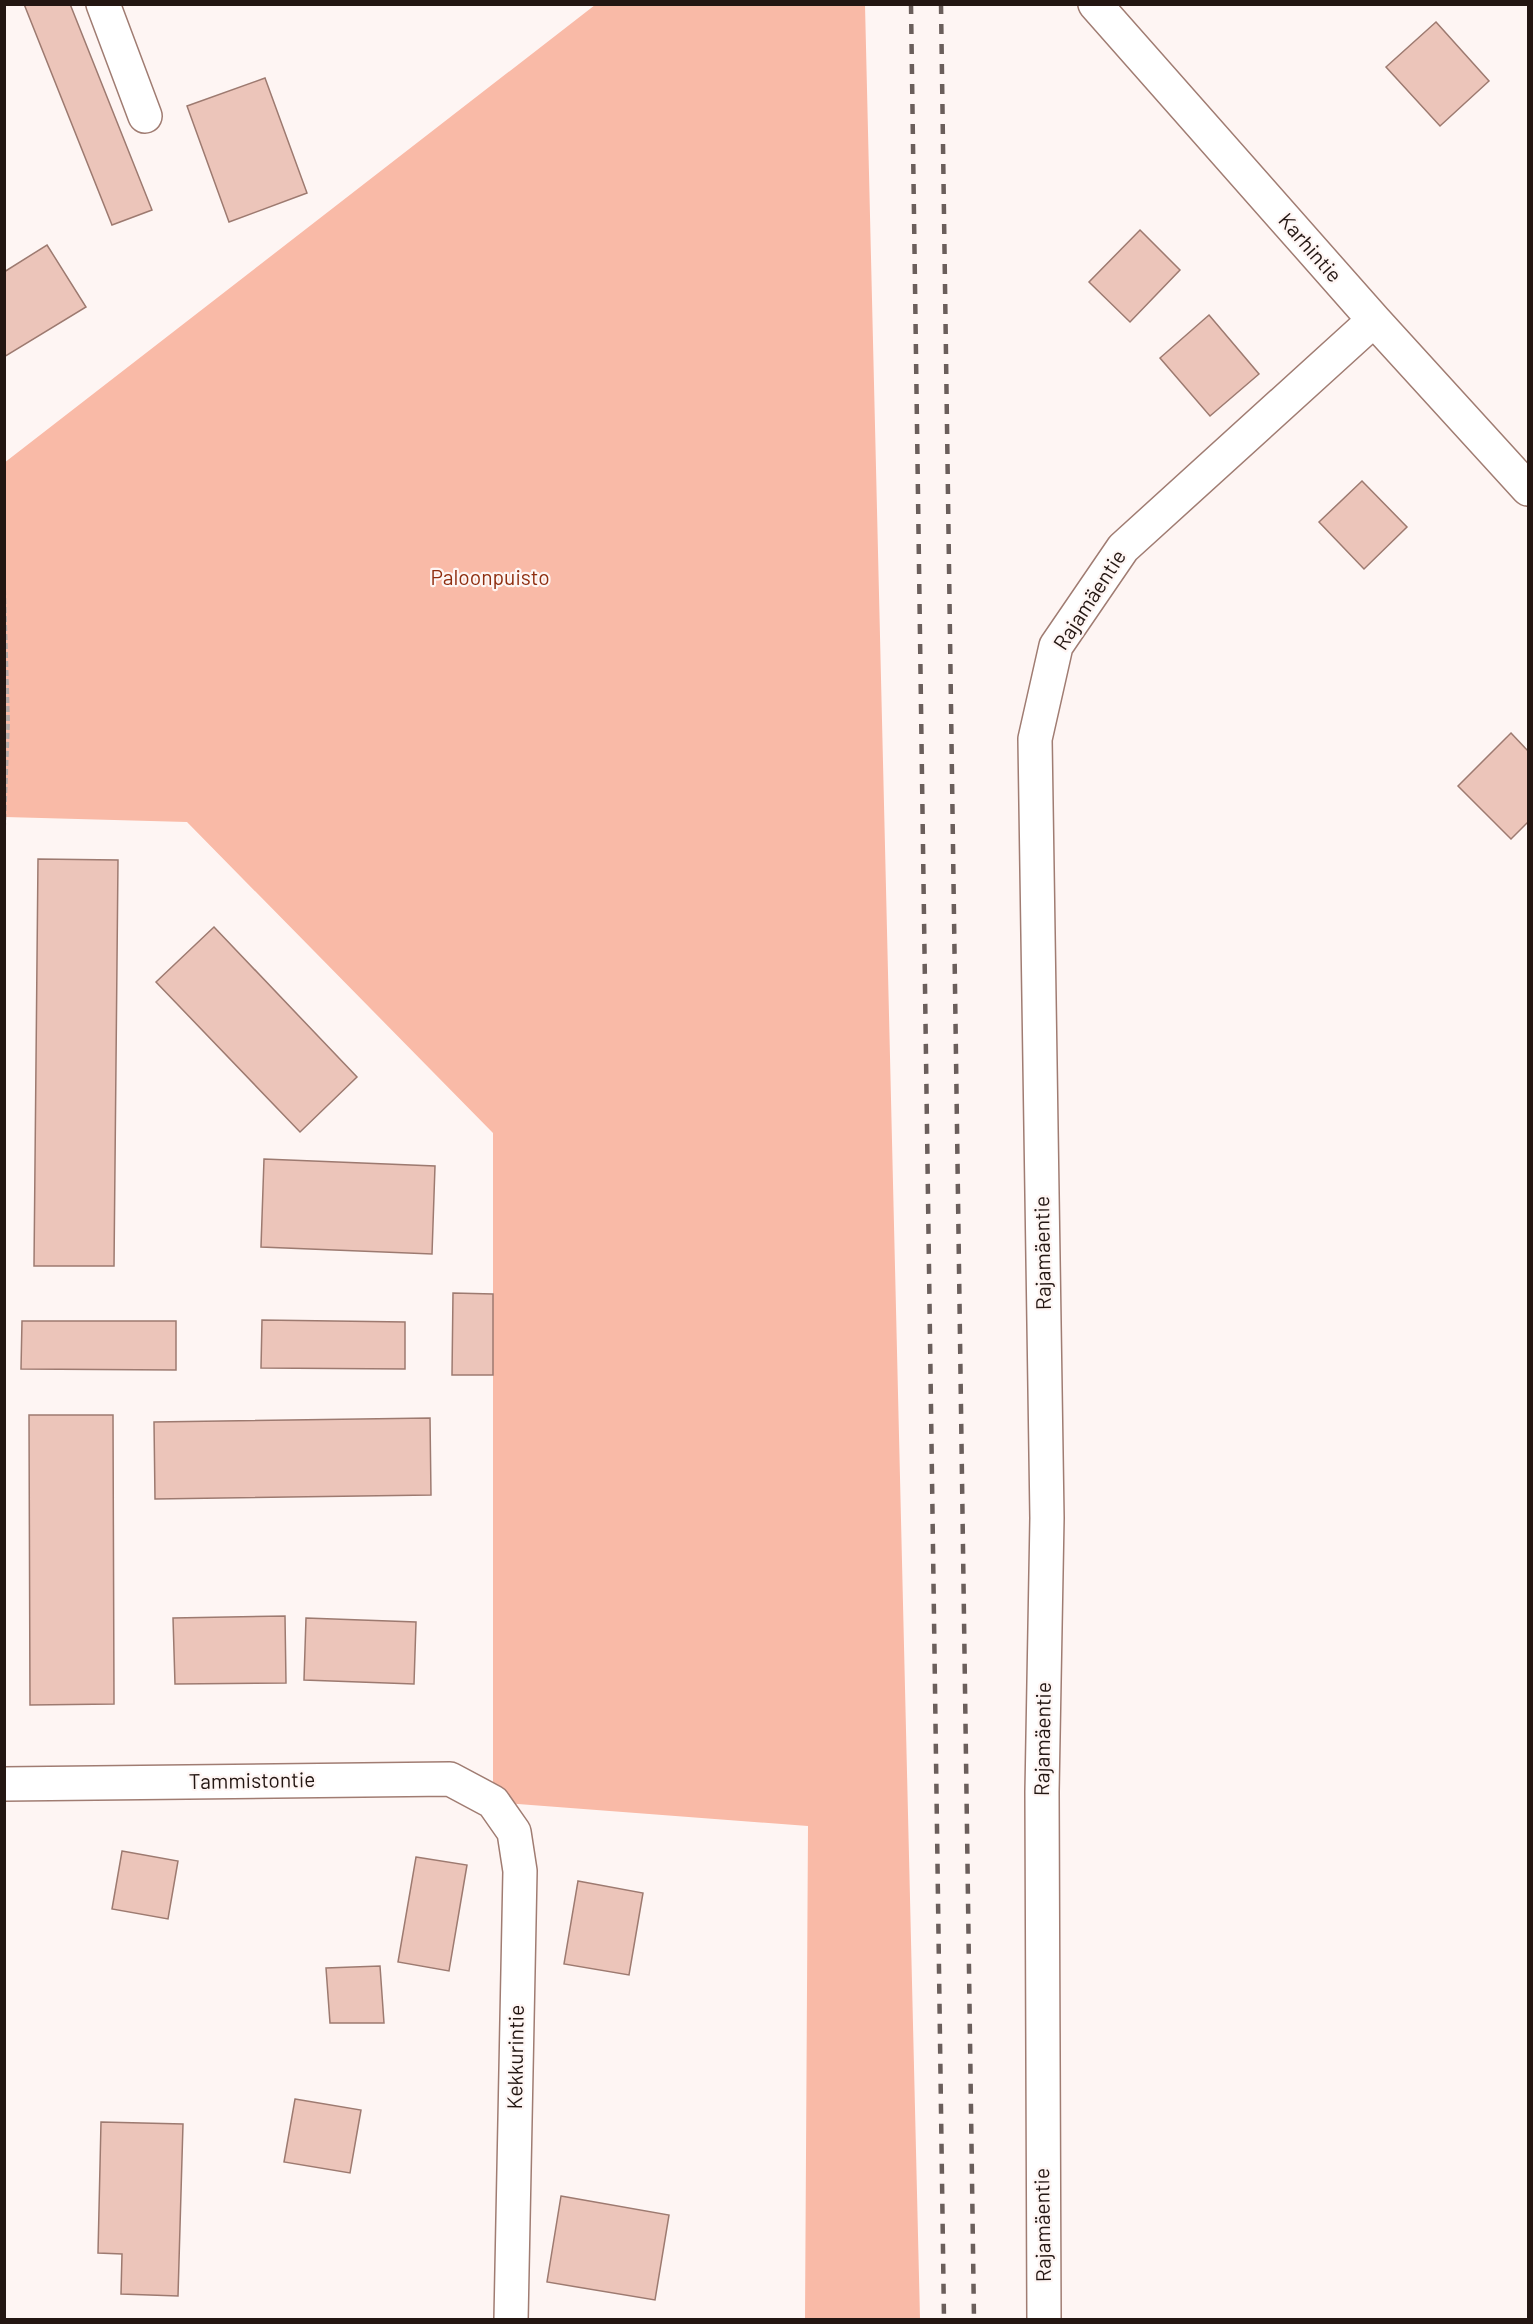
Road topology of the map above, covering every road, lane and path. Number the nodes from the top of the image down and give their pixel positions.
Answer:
1 (102, 4) edge
2 (1095, 4) edge
3 (145, 116) dead end
4 (1374, 320) junction
5 (1528, 489) edge
6 (4, 589) edge
7 (4, 826) edge
8 (4, 1784) edge
9 (493, 1802) joint
10 (511, 2319) edge
11 (1044, 2319) edge

1 - 3 street
2 - 4 street, Karhintie
4 - 5 street, Karhintie
4 - 11 street, Rajamäentie
6 - 7 path
8 - 9 street, Tammistontie
9 - 10 street, Kekkurintie

